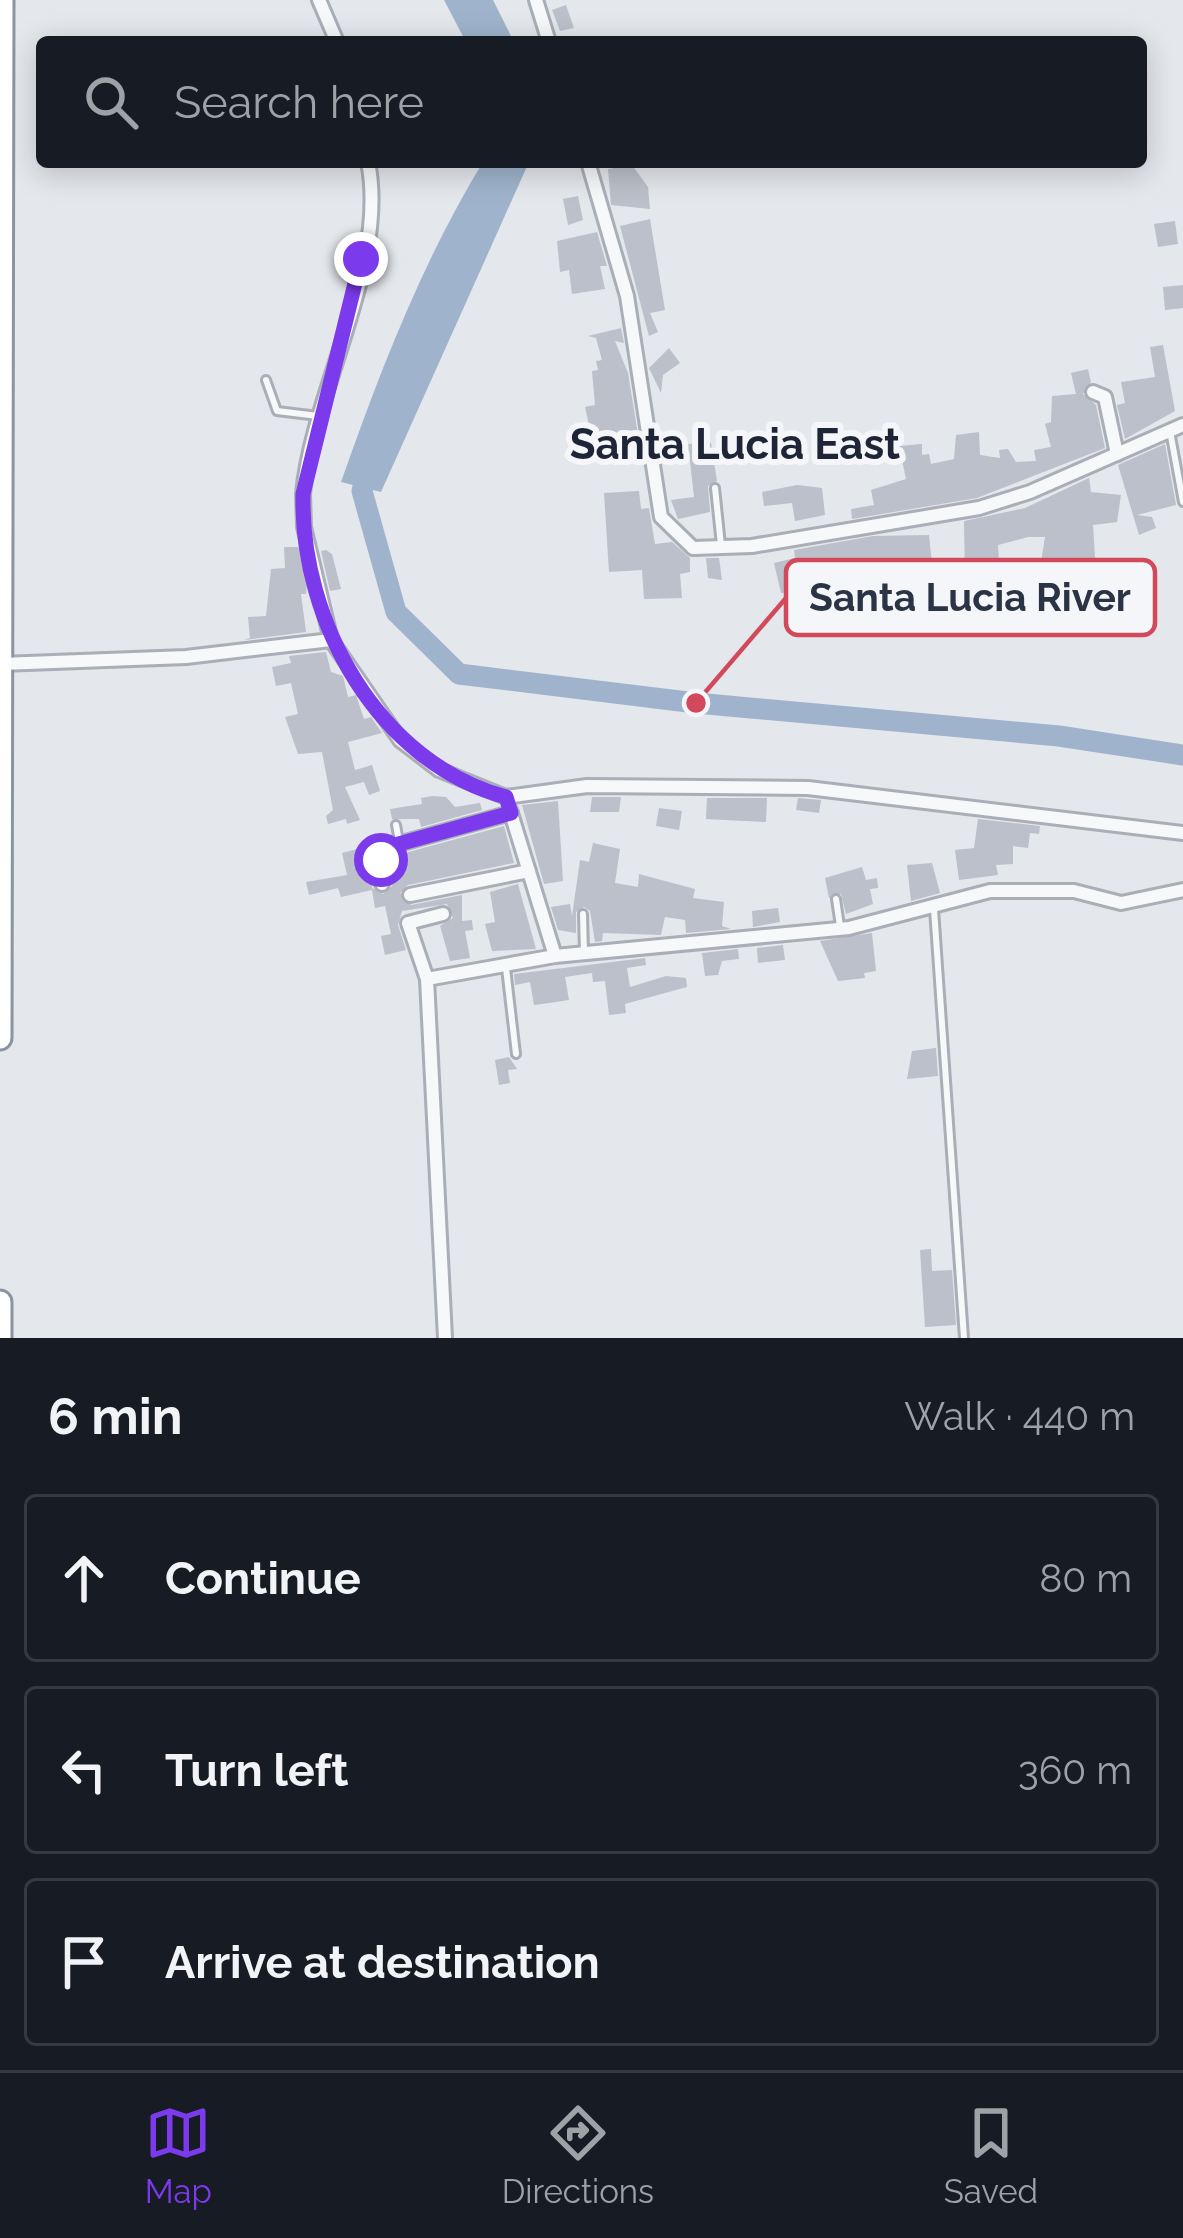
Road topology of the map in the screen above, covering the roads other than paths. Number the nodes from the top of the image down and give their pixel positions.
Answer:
1 (2, 0) edge
2 (320, 0) edge
3 (536, 0) edge
4 (335, 36) edge
5 (547, 36) edge
6 (368, 168) edge
7 (590, 168) edge
8 (266, 380) dead end
9 (1093, 392) dead end
10 (322, 417) junction
11 (1176, 428) edge
12 (1117, 454) junction
13 (716, 488) dead end
14 (1183, 502) edge
15 (722, 549) junction
16 (1, 624) edge
17 (332, 640) junction
18 (2, 664) edge
19 (1, 788) edge
20 (506, 797) junction
21 (511, 813) junction
22 (396, 825) dead end
23 (1183, 832) edge
24 (399, 844) junction
25 (529, 871) junction
26 (382, 884) dead end
27 (1183, 890) edge
28 (410, 895) dead end
29 (836, 899) dead end
30 (934, 909) junction
31 (443, 914) dead end
32 (583, 914) dead end
33 (841, 929) junction
34 (584, 953) junction
35 (555, 956) junction
36 (505, 963) junction
37 (427, 979) junction
38 (0, 1038) edge
39 (516, 1054) dead end
40 (0, 1302) edge
41 (0, 1338) edge
42 (445, 1338) edge
43 (964, 1338) edge

1 - 16 highway
2 - 4 street
3 - 5 street
6 - 10 street
7 - 15 street
8 - 10 lane
9 - 12 street
10 - 17 street
11 - 12 street
11 - 14 lane
12 - 15 street
13 - 15 lane
16 - 18 highway
17 - 18 street
17 - 20 street
18 - 19 highway
19 - 38 highway
20 - 21 street
20 - 23 street
21 - 24 street
21 - 25 street
22 - 24 lane
24 - 26 street
25 - 28 street
25 - 35 street
27 - 30 street
29 - 33 lane
30 - 33 street
30 - 43 lane
31 - 37 street
32 - 34 lane
33 - 34 street
34 - 35 street
35 - 36 street
36 - 37 street
36 - 39 lane
37 - 42 street
40 - 41 highway

